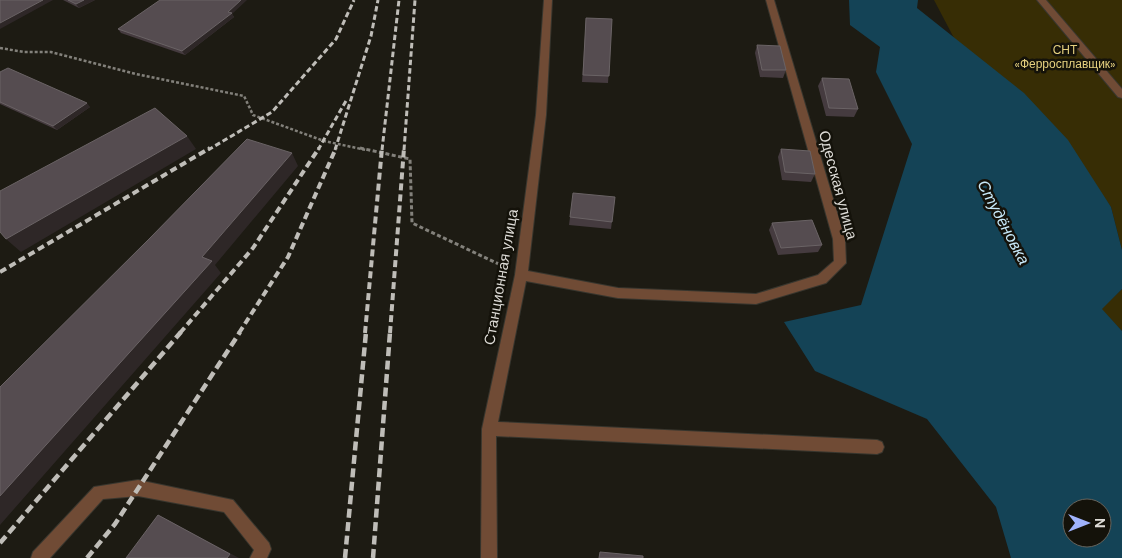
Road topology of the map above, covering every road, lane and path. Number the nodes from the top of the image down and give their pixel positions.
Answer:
1 (548, 0) edge
2 (770, 0) edge
3 (1041, 0) edge
4 (0, 48) edge
5 (1122, 95) edge
6 (521, 275) junction
7 (489, 429) junction
8 (876, 446) dead end
9 (39, 558) edge
10 (258, 558) edge
11 (489, 558) edge

1 - 6 street, Станционная улица
2 - 6 street, Одесская улица
3 - 5 street
4 - 6 path
6 - 7 street, Станционная улица
7 - 8 street
7 - 11 street, Станционная улица
9 - 10 street

